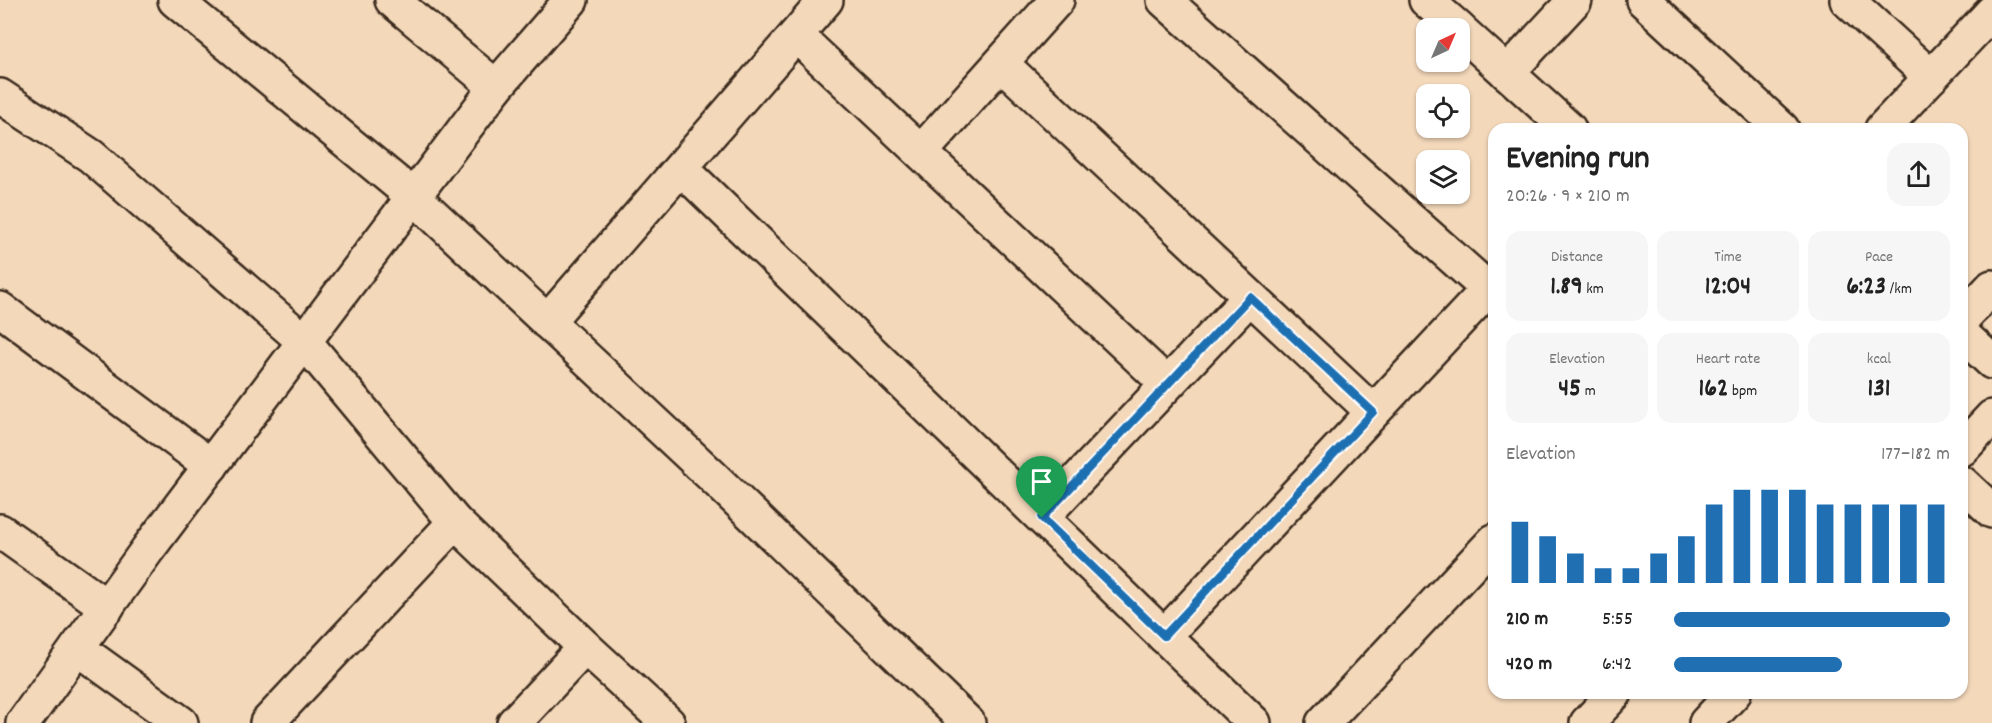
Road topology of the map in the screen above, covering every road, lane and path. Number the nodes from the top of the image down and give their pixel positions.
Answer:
1 (175, 0) edge
2 (392, 0) edge
3 (571, 0) edge
4 (826, 0) edge
5 (1058, 0) edge
6 (1164, 0) edge
7 (1426, 0) edge
8 (1575, 0) edge
9 (1643, 0) edge
10 (1847, 0) edge
11 (1992, 12) edge
12 (1446, 18) edge
13 (796, 34) junction
14 (1470, 39) edge
15 (1002, 64) junction
16 (1507, 73) junction
17 (1931, 77) junction
18 (496, 87) junction
19 (0, 96) edge
20 (1562, 123) edge
21 (1776, 123) edge
22 (1888, 123) edge
23 (921, 153) junction
24 (681, 168) junction
25 (414, 197) junction
26 (1488, 283) edge
27 (1992, 287) edge
28 (1488, 289) edge
29 (1250, 297) junction
30 (0, 309) edge
31 (1968, 313) edge
32 (547, 322) junction
33 (1968, 340) edge
34 (305, 342) junction
35 (1992, 362) edge
36 (1167, 384) junction
37 (1373, 412) junction
38 (1992, 417) edge
39 (1968, 443) edge
40 (211, 466) junction
41 (1968, 489) edge
42 (1992, 512) edge
43 (1042, 518) junction
44 (455, 522) junction
45 (0, 531) edge
46 (1488, 548) edge
47 (107, 607) junction
48 (1164, 636) junction
49 (585, 647) junction
50 (77, 648) junction
51 (1609, 699) edge
52 (1728, 699) edge
53 (23, 723) edge
54 (182, 723) edge
55 (267, 723) edge
56 (514, 723) edge
57 (668, 723) edge
58 (968, 723) edge
59 (1254, 723) edge
60 (1323, 723) edge
61 (1587, 723) edge
62 (1706, 723) edge

1 - 25 street
2 - 18 street
3 - 18 street
4 - 13 street
5 - 15 street
6 - 26 street
7 - 12 street
8 - 16 street
9 - 21 street
10 - 17 street
11 - 17 street
13 - 23 street
13 - 24 street
14 - 16 street
15 - 23 street
15 - 29 street
16 - 20 street
17 - 22 street
18 - 25 street
19 - 34 street
23 - 36 street
24 - 32 street
24 - 43 street
25 - 32 street
25 - 34 street
27 - 31 street
28 - 37 street
29 - 36 street
29 - 37 street
30 - 40 street
32 - 58 street
33 - 35 street
34 - 40 street
34 - 44 street
36 - 43 street
37 - 48 street
38 - 39 street
40 - 47 street
41 - 42 street
43 - 48 street
44 - 49 street
44 - 55 street
45 - 47 street
46 - 60 street
47 - 50 street
48 - 59 street
49 - 56 street
49 - 57 street
50 - 53 street
50 - 54 street
51 - 61 street
52 - 62 street

